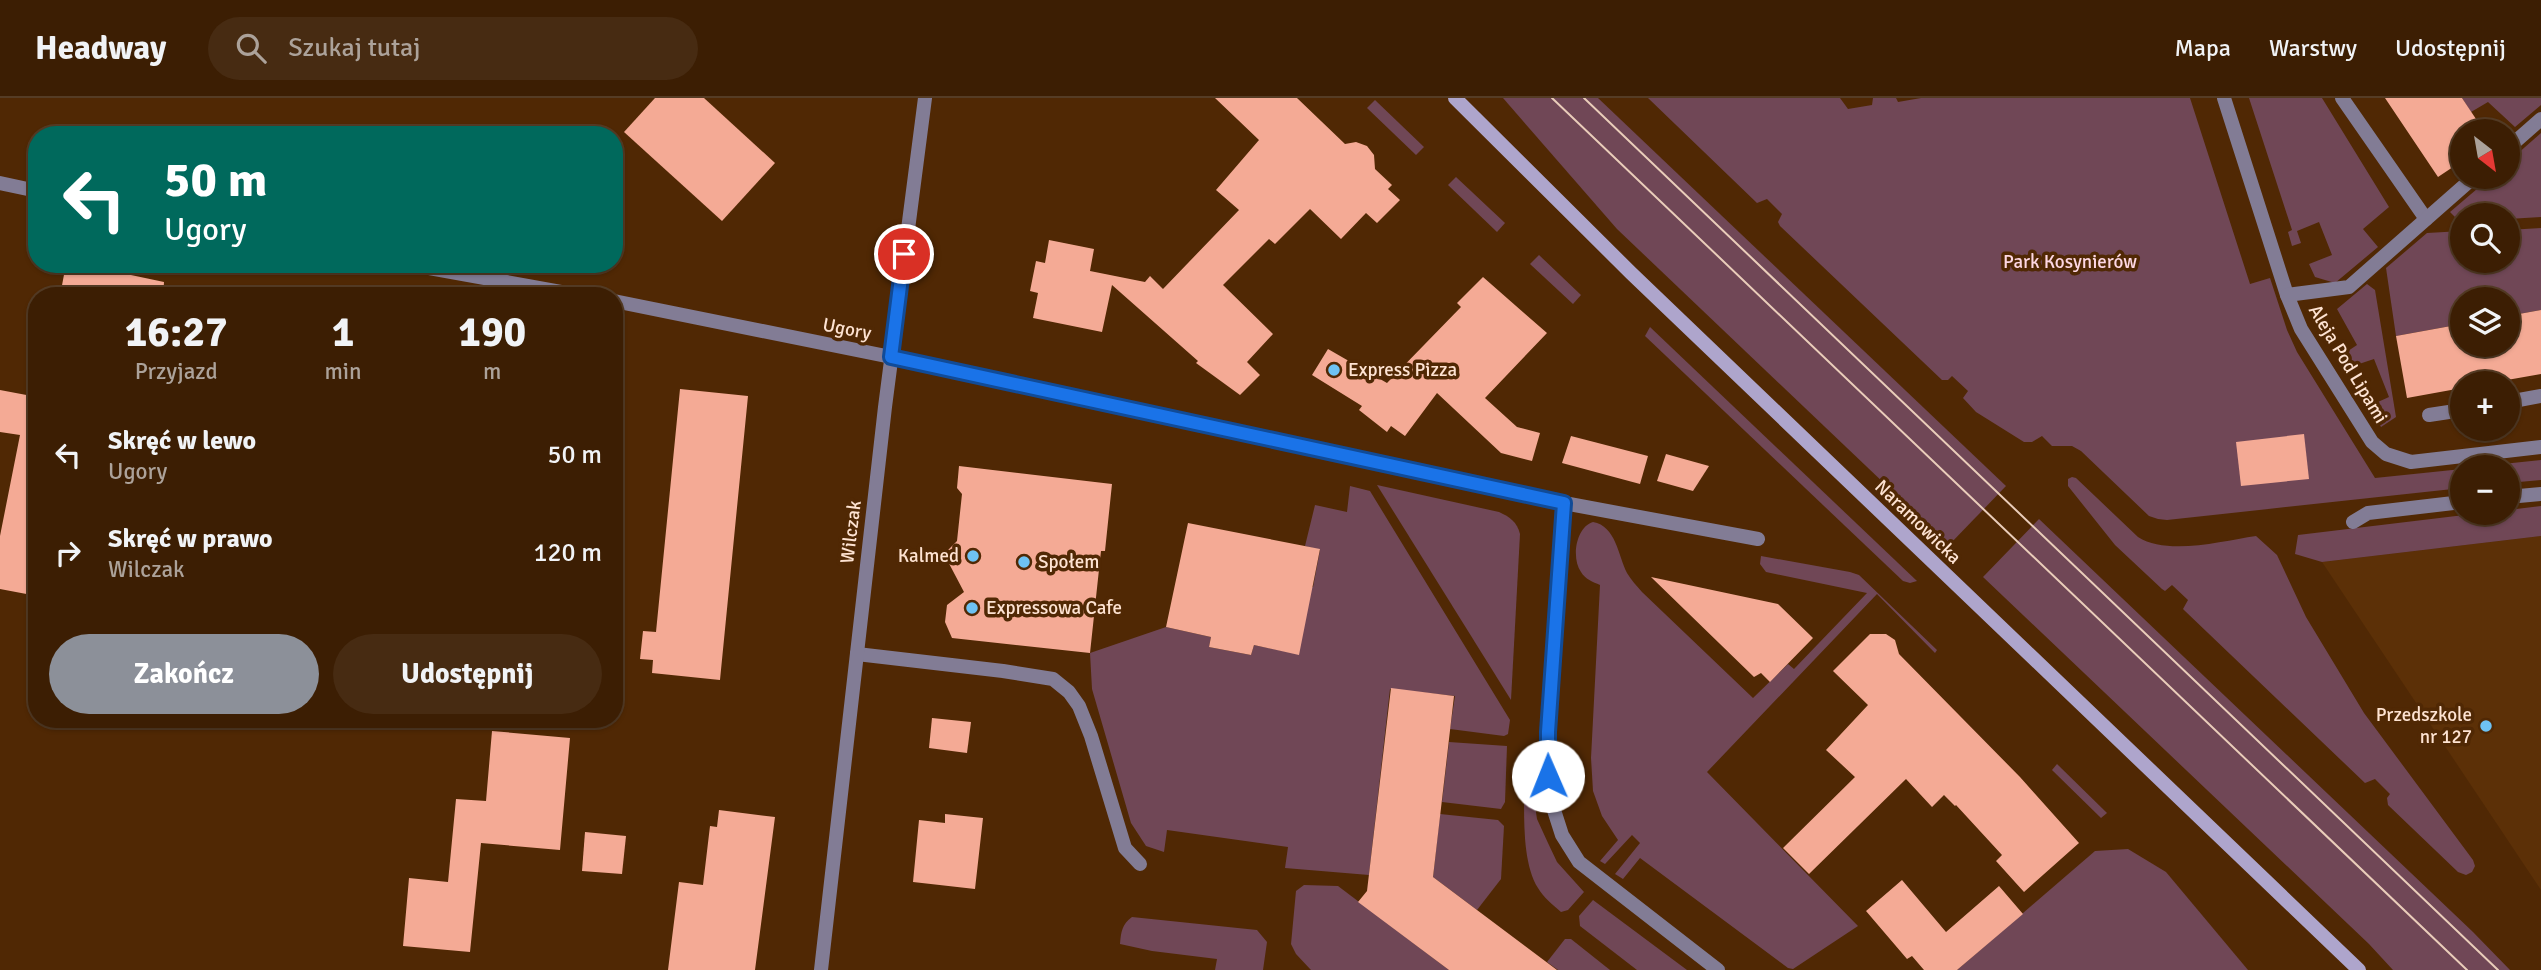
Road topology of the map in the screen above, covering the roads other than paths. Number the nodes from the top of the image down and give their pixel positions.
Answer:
1 (925, 98) edge
2 (1455, 98) edge
3 (2224, 98) edge
4 (2342, 98) edge
5 (2541, 119) edge
6 (2520, 137) edge
7 (0, 183) edge
8 (28, 189) edge
9 (2460, 189) edge
10 (2426, 219) junction
11 (456, 273) edge
12 (534, 287) edge
13 (2287, 295) junction
14 (623, 303) edge
15 (891, 357) junction
16 (2541, 396) edge
17 (2520, 400) edge
18 (2450, 412) edge
19 (2429, 415) dead end
20 (2541, 447) edge
21 (2541, 494) edge
22 (2520, 496) edge
23 (1564, 503) junction
24 (2450, 503) edge
25 (2353, 523) dead end
26 (1758, 539) dead end
27 (857, 654) junction
28 (1140, 864) dead end
29 (821, 970) edge
30 (1718, 970) edge
31 (2359, 970) edge

1 - 15 street, Wilczak
2 - 31 street, Naramowicka
3 - 13 street, Aleja Pod Lipami
4 - 10 street
5 - 6 street
7 - 8 street
9 - 10 street
10 - 13 street
11 - 12 street
13 - 20 street, Aleja Pod Lipami
14 - 15 street, Ugory
15 - 23 street, Ugory
15 - 27 street, Wilczak
16 - 17 street
18 - 19 street
21 - 22 street
23 - 26 street, Ugory
23 - 30 street
24 - 25 street
27 - 28 street
27 - 29 street, Wilczak

